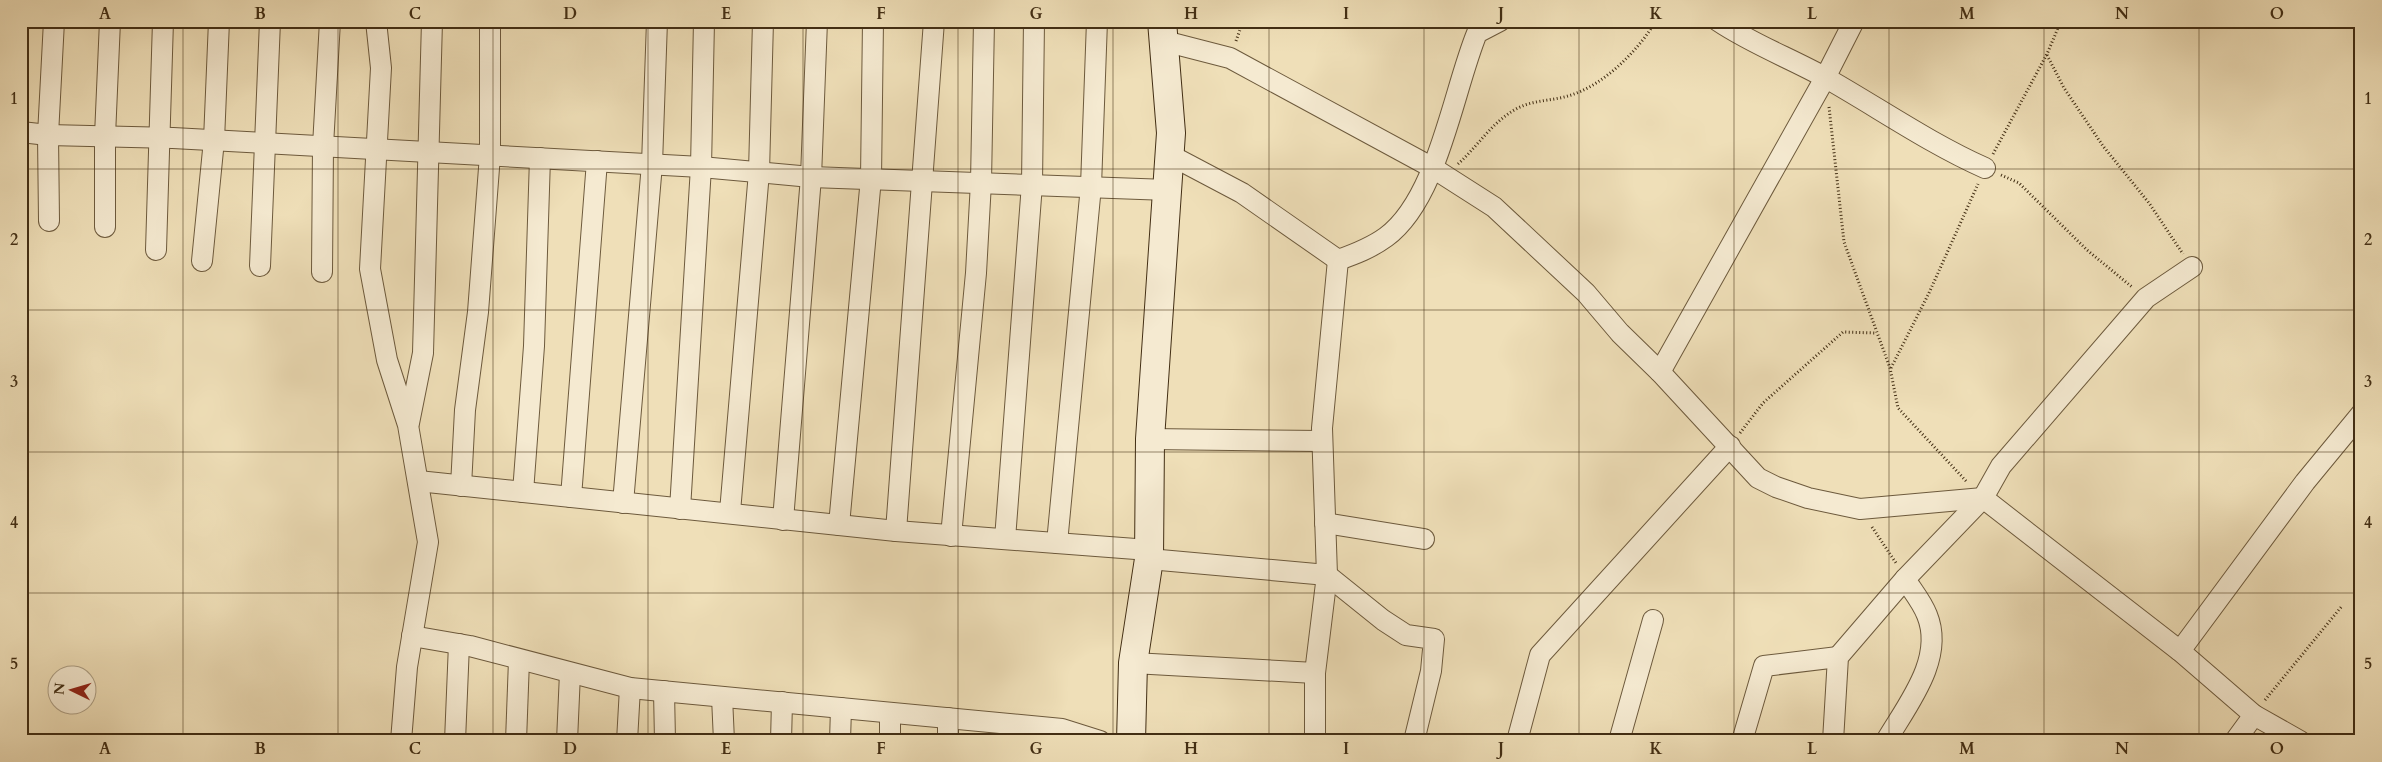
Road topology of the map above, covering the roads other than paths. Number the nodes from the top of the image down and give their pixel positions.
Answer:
1 (54, 21) edge
2 (110, 21) edge
3 (163, 21) edge
4 (219, 21) edge
5 (270, 21) edge
6 (330, 21) edge
7 (376, 21) edge
8 (432, 21) edge
9 (490, 21) edge
10 (657, 21) edge
11 (704, 21) edge
12 (763, 21) edge
13 (818, 21) edge
14 (873, 21) edge
15 (934, 21) edge
16 (984, 21) edge
17 (1034, 21) edge
18 (1097, 21) edge
19 (1500, 21) edge
20 (1718, 21) edge
21 (1854, 21) edge
22 (1163, 31) edge
23 (1825, 78) junction
24 (21, 132) edge
25 (48, 135) junction
26 (105, 136) junction
27 (158, 137) junction
28 (214, 140) junction
29 (266, 143) junction
30 (323, 146) junction
31 (377, 149) junction
32 (427, 152) junction
33 (490, 155) junction
34 (1170, 155) junction
35 (540, 158) junction
36 (596, 161) junction
37 (652, 164) junction
38 (702, 167) junction
39 (1433, 168) junction
40 (1985, 168) road end
41 (759, 172) junction
42 (811, 176) junction
43 (871, 178) junction
44 (922, 180) junction
45 (981, 182) junction
46 (1032, 184) junction
47 (1091, 186) junction
48 (1168, 190) junction
49 (49, 221) dead end
50 (105, 228) dead end
51 (156, 250) dead end
52 (1338, 260) junction
53 (202, 261) dead end
54 (260, 266) dead end
55 (2192, 267) road end
56 (322, 272) dead end
57 (1660, 372) junction
58 (2361, 414) edge
59 (408, 425) junction
60 (1150, 439) junction
61 (1322, 441) junction
62 (1730, 446) junction
63 (418, 482) junction
64 (461, 486) junction
65 (523, 492) junction
66 (570, 497) junction
67 (1983, 498) junction
68 (623, 503) junction
69 (680, 508) junction
70 (730, 512) junction
71 (783, 520) junction
72 (1325, 522) junction
73 (839, 525) junction
74 (896, 531) junction
75 (951, 536) junction
76 (1424, 539) dead end
77 (1005, 540) junction
78 (1057, 543) junction
79 (1150, 555) junction
80 (1327, 575) junction
81 (1905, 578) junction
82 (1653, 620) dead end
83 (412, 636) junction
84 (459, 644) junction
85 (2180, 651) junction
86 (1838, 657) junction
87 (519, 660) junction
88 (1133, 663) junction
89 (570, 673) junction
90 (1315, 673) junction
91 (630, 688) junction
92 (664, 691) junction
93 (722, 697) junction
94 (782, 702) junction
95 (841, 708) junction
96 (890, 713) junction
97 (2254, 715) junction
98 (948, 718) junction
99 (1004, 732) edge
100 (1061, 735) edge
101 (401, 741) edge
102 (455, 741) edge
103 (516, 741) edge
104 (567, 741) edge
105 (627, 741) edge
106 (665, 741) edge
107 (724, 741) edge
108 (781, 741) edge
109 (840, 741) edge
110 (890, 741) edge
111 (948, 741) edge
112 (1100, 741) edge
113 (1131, 741) edge
114 (1315, 741) edge
115 (1414, 741) edge
116 (1516, 741) edge
117 (1618, 741) edge
118 (1742, 741) edge
119 (1833, 741) edge
120 (1886, 741) edge
121 (2235, 741) edge
122 (2300, 741) edge

1 - 25 street
2 - 26 street
3 - 27 street
4 - 28 street
5 - 29 street
6 - 30 street
7 - 31 street
8 - 32 street
9 - 33 street
10 - 37 street
11 - 38 street
12 - 41 street
13 - 42 street
14 - 43 street
15 - 44 street
16 - 45 street
17 - 46 street
18 - 47 street
19 - 39 street
20 - 23 street
21 - 23 street
22 - 34 street
22 - 39 street
23 - 40 street
23 - 57 street
24 - 25 street
25 - 26 street
25 - 49 street
26 - 27 street
26 - 50 street
27 - 28 street
27 - 51 street
28 - 29 street
28 - 53 street
29 - 30 street
29 - 54 street
30 - 31 street
30 - 56 street
31 - 32 street
31 - 59 street
32 - 33 street
32 - 59 street
33 - 35 street
33 - 64 street
34 - 48 street
34 - 52 street
35 - 36 street
35 - 65 street
36 - 37 street
36 - 66 street
37 - 38 street
37 - 68 street
38 - 41 street
38 - 69 street
39 - 52 street
39 - 57 street
41 - 42 street
41 - 70 street
42 - 43 street
42 - 71 street
43 - 44 street
43 - 73 street
44 - 45 street
44 - 74 street
45 - 46 street
45 - 75 street
46 - 47 street
46 - 77 street
47 - 48 street
47 - 78 street
48 - 60 street
52 - 61 street
55 - 67 street
57 - 62 street
58 - 85 street
59 - 63 street
60 - 61 street
60 - 79 street
61 - 72 street
62 - 67 street
62 - 116 street
63 - 64 street
63 - 83 street
64 - 65 street
65 - 66 street
66 - 68 street
67 - 81 street
67 - 85 street
68 - 69 street
69 - 70 street
70 - 71 street
71 - 73 street
72 - 76 street
72 - 80 street
73 - 74 street
74 - 75 street
75 - 77 street
77 - 78 street
78 - 79 street
79 - 80 street
79 - 88 street
80 - 90 street
80 - 115 street
81 - 86 street
81 - 120 street
82 - 117 street
83 - 84 street
83 - 101 street
84 - 87 street
84 - 102 street
85 - 97 street
86 - 118 street
86 - 119 street
87 - 89 street
87 - 103 street
88 - 90 street
88 - 113 street
89 - 91 street
89 - 104 street
90 - 114 street
91 - 92 street
91 - 105 street
92 - 93 street
92 - 106 street
93 - 94 street
93 - 107 street
94 - 95 street
94 - 108 street
95 - 96 street
95 - 109 street
96 - 98 street
96 - 110 street
97 - 121 street
97 - 122 street
98 - 99 street
98 - 111 street
99 - 100 street
100 - 112 street

